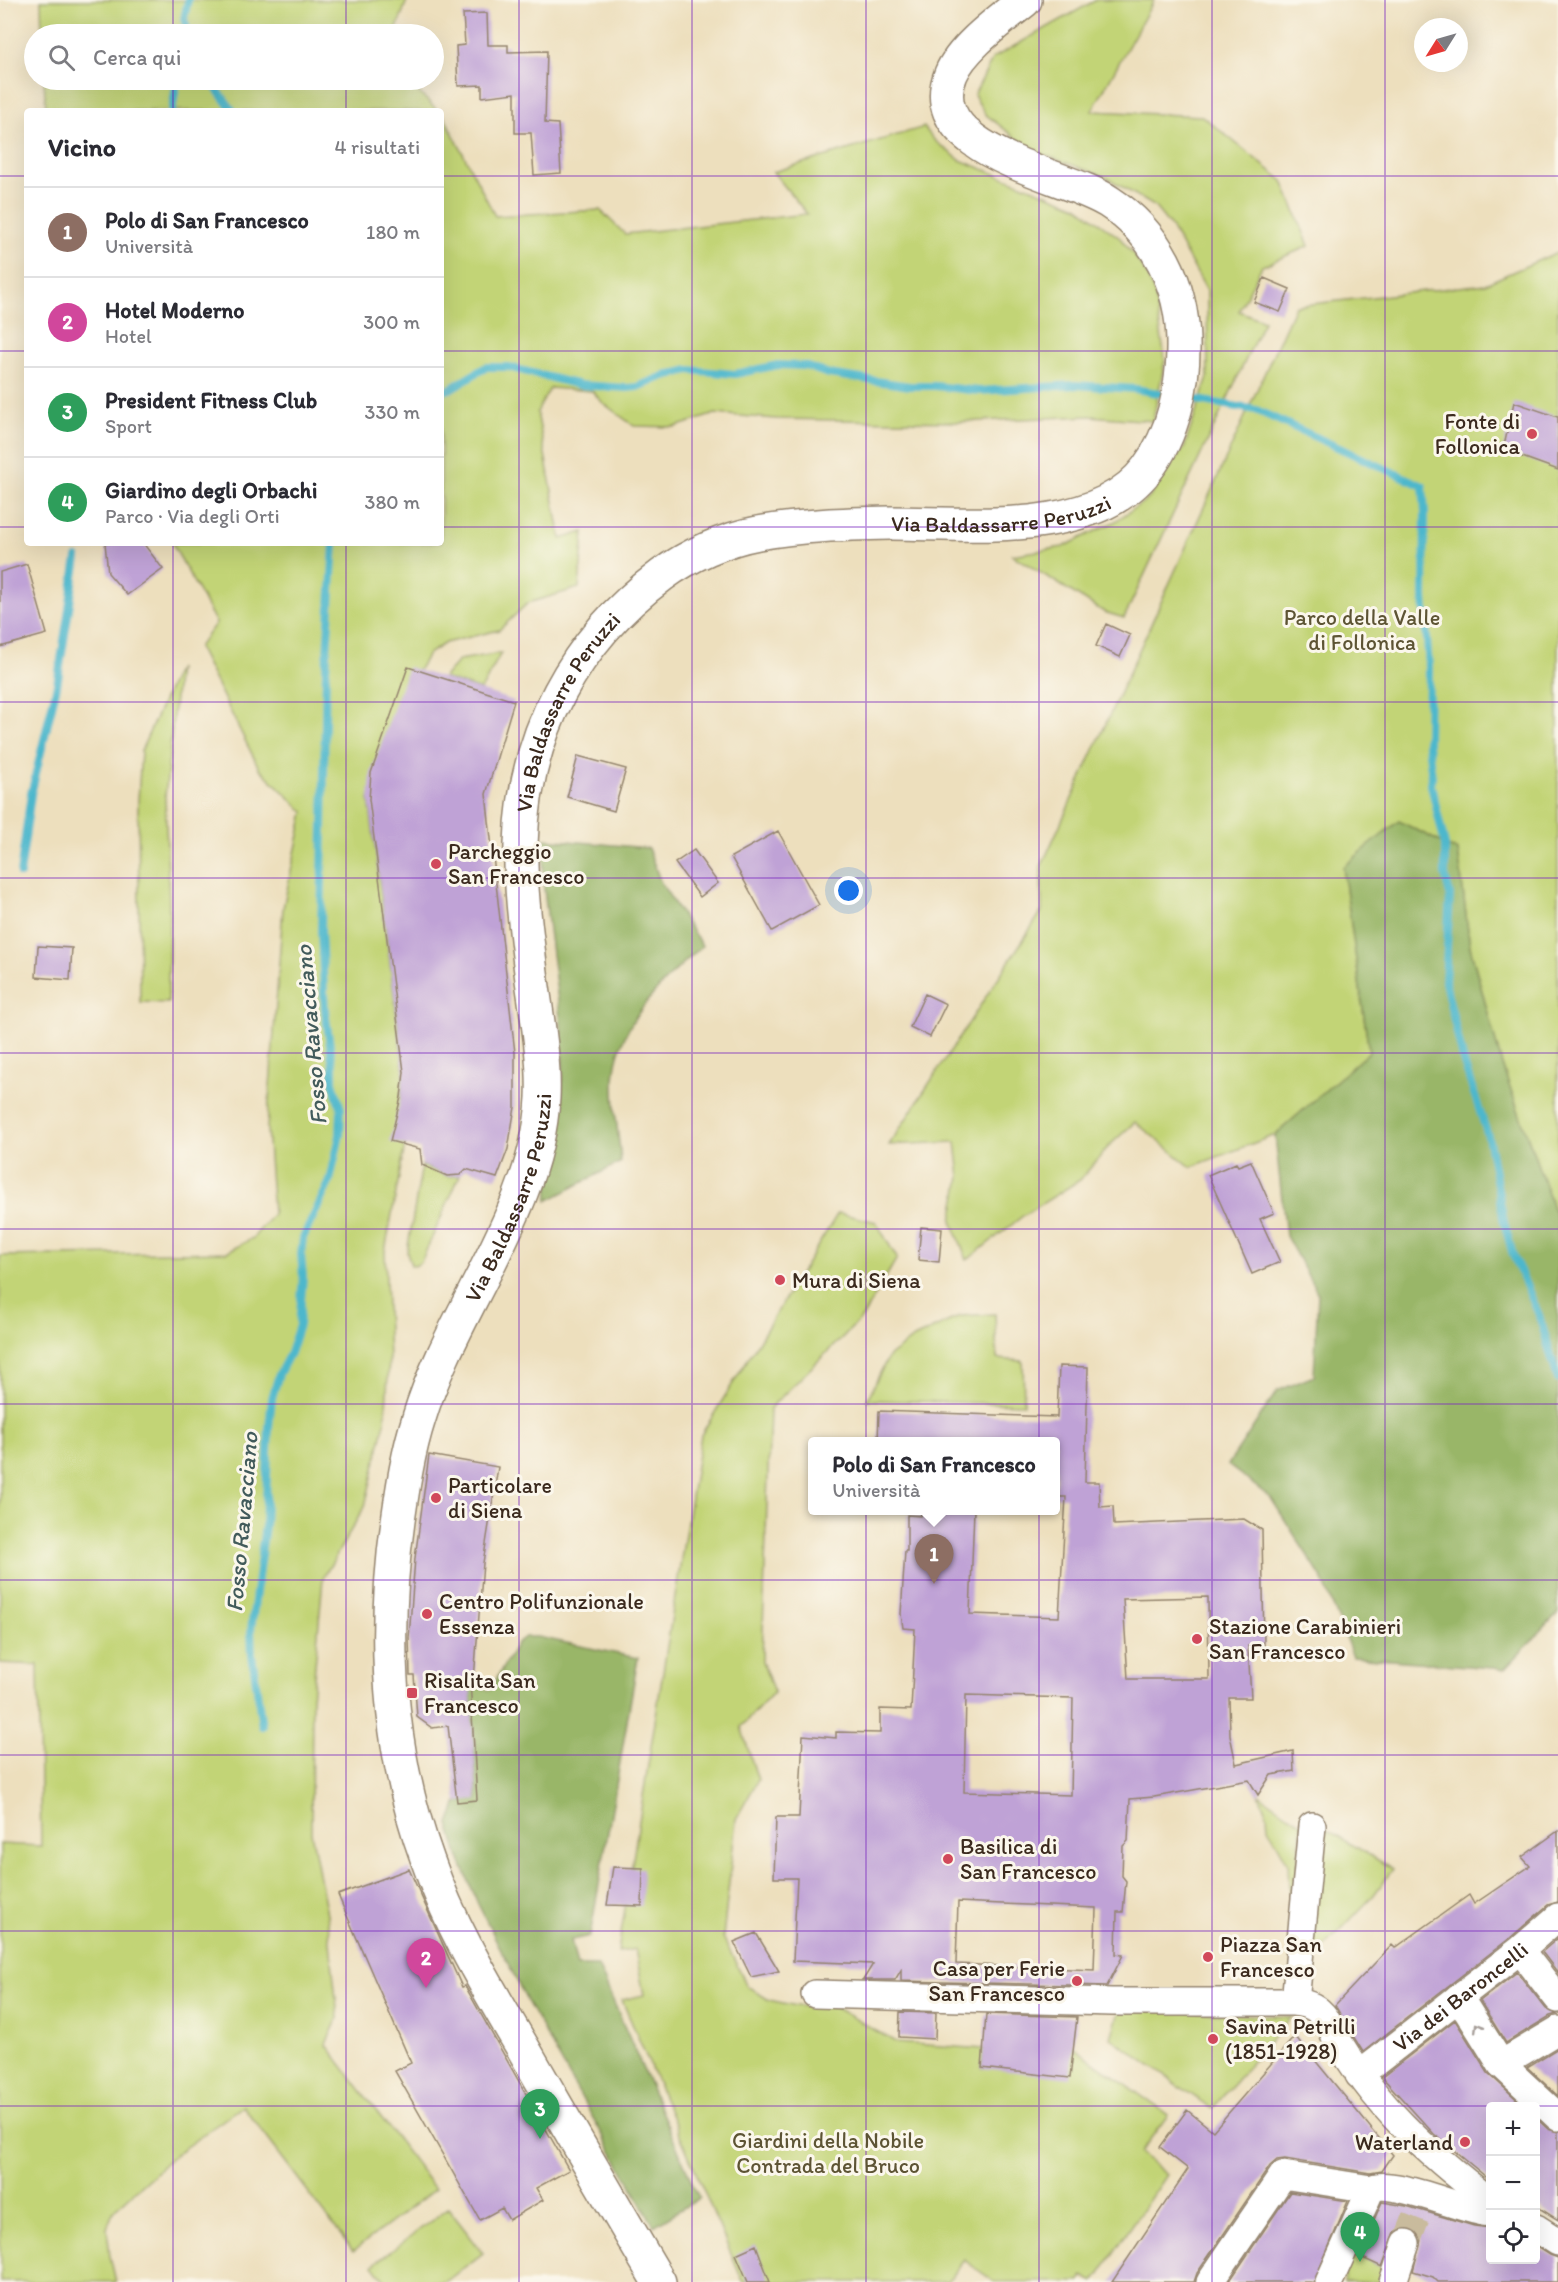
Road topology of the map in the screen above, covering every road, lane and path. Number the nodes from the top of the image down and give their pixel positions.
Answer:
1 (1024, 0) edge
2 (1312, 1826) dead end
3 (1558, 1917) edge
4 (1527, 1959) dead end
5 (815, 1994) dead end
6 (1459, 1997) junction
7 (1558, 2000) edge
8 (1295, 2002) junction
9 (1558, 2030) edge
10 (1501, 2064) junction
11 (1359, 2075) junction
12 (1558, 2117) edge
13 (1371, 2189) junction
14 (1486, 2196) edge
15 (1486, 2212) edge
16 (1540, 2231) edge
17 (1558, 2242) edge
18 (1406, 2243) tunnel mouth
19 (659, 2282) edge
20 (1210, 2282) edge
21 (1329, 2282) edge
22 (1393, 2282) edge

1 - 19 street, Via Baldassarre Peruzzi
2 - 8 street
3 - 6 street, Via dei Baroncelli
4 - 7 street
5 - 8 street
10 -> 6 street
6 - 11 street, Via dei Baroncelli
8 - 11 street
9 - 10 street
10 - 12 street
11 - 14 street
13 - 15 street
13 - 20 street
13 - 21 street
16 - 17 street
18 - 22 street

